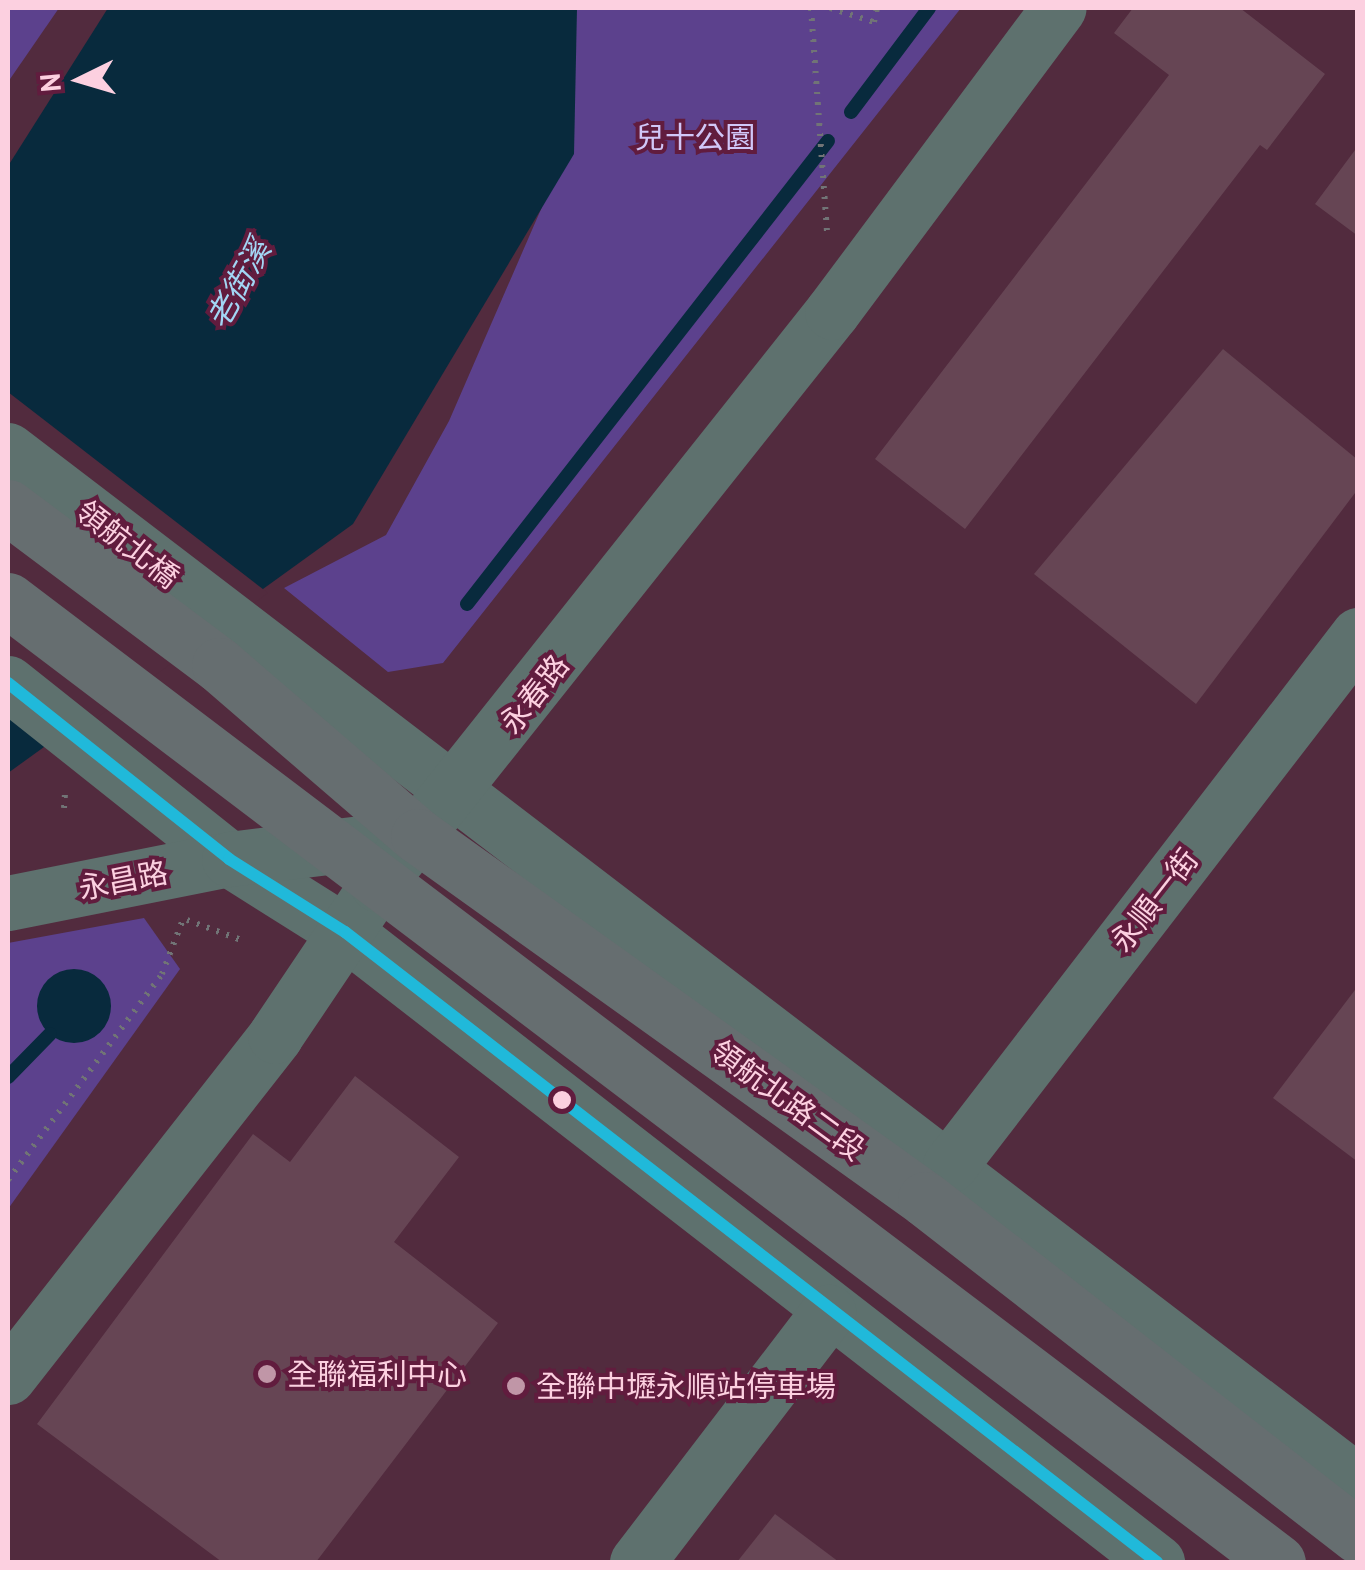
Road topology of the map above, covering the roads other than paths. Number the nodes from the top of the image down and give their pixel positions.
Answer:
1 (1058, 8) edge
2 (8, 450) edge
3 (8, 507) edge
4 (8, 600) edge
5 (1358, 635) edge
6 (234, 652) junction
7 (8, 682) edge
8 (452, 792) junction
9 (418, 836) junction
10 (335, 846) junction
11 (228, 858) junction
12 (377, 884) junction
13 (8, 903) edge
14 (345, 932) junction
15 (950, 1166) junction
16 (828, 1312) junction
17 (8, 1377) edge
18 (1358, 1482) edge
19 (1358, 1536) edge
20 (637, 1562) edge
21 (1157, 1562) edge
22 (1278, 1562) edge

1 - 8 street, 永春路
2 - 6 street, 領航北橋
3 - 6 main road, 領航北橋
4 - 10 main road
5 - 15 street, 永順一街
6 - 8 street, 領航北路二段
6 - 9 main road, 領航北路二段
7 - 11 street
8 - 9 street, 永春路
8 - 15 street, 領航北路二段
9 - 10 street, 永昌路
9 - 12 street, 永春路
9 - 19 main road, 領航北路二段
10 - 11 street, 永昌路
10 - 12 main road
11 - 13 street, 永昌路
11 - 14 street
12 - 14 street, 永春路
12 - 22 main road
14 - 16 street
14 - 17 street, 永春路
15 - 18 street, 領航北路二段
16 - 20 street
16 - 21 street

